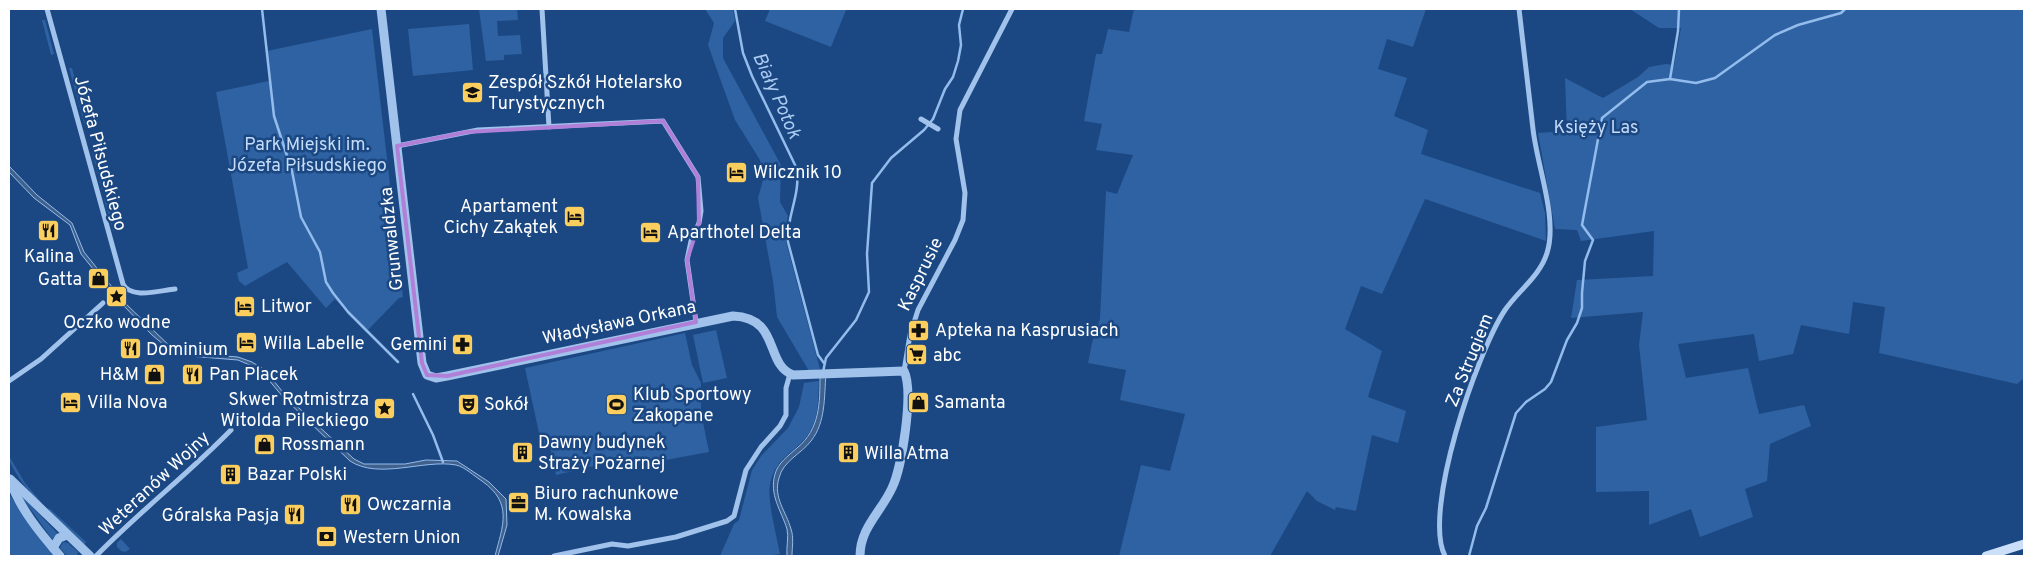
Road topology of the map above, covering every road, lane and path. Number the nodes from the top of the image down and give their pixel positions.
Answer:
1 (47, 9) edge
2 (381, 9) edge
3 (542, 9) edge
4 (1012, 9) edge
5 (1519, 9) edge
6 (921, 119) dead end
7 (549, 127) junction
8 (938, 129) dead end
9 (397, 146) junction
10 (176, 289) dead end
11 (103, 303) dead end
12 (696, 322) junction
13 (904, 371) junction
14 (790, 374) junction
15 (427, 375) joint
16 (9, 382) edge
17 (231, 430) dead end
18 (10, 478) edge
19 (67, 535) junction
20 (2024, 544) edge
21 (53, 548) junction
22 (60, 556) edge
23 (90, 556) edge
24 (96, 556) edge
25 (554, 556) edge
26 (860, 556) edge
27 (1445, 556) edge
28 (1986, 556) edge

1 - 10 street, Józefa Piłsudskiego
2 - 9 street, Grunwaldzka
3 - 7 street
4 - 13 street, Kasprusie
5 - 27 street, Za Strugiem
6 - 8 street
7 - 9 street
7 - 12 street
9 - 15 street, Grunwaldzka
11 - 16 street
12 - 14 street, Władysława Orkana
12 - 15 street, Władysława Orkana
13 - 14 street
13 - 26 street, Kasprusie
14 - 25 street
17 - 24 street, Weteranów Wojny
18 - 19 street
18 - 21 street
19 - 21 street
19 - 23 street
20 - 28 main road
21 - 22 street

